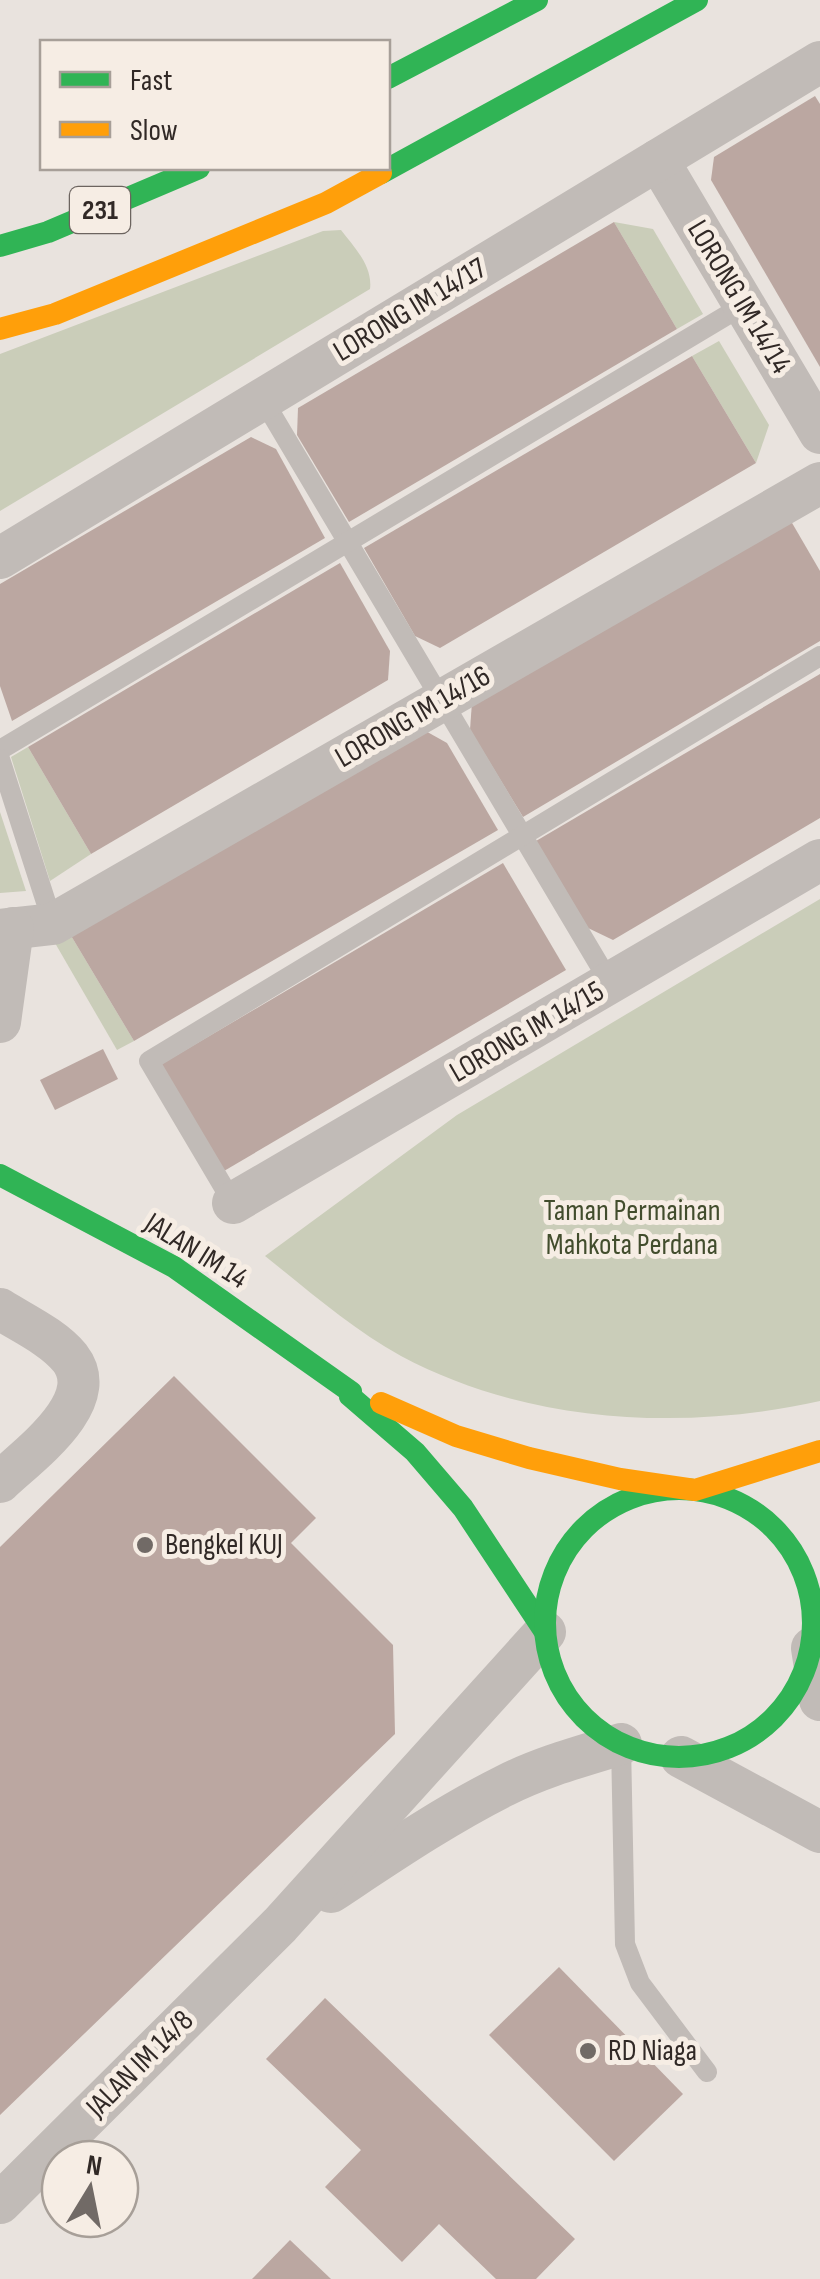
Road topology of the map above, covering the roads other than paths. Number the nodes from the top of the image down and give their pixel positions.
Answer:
1 (537, 0) edge
2 (698, 0) edge
3 (816, 74) edge
4 (390, 77) edge
5 (658, 160) junction
6 (390, 168) edge
7 (194, 170) edge
8 (386, 170) edge
9 (0, 246) edge
10 (744, 304) junction
11 (0, 329) edge
12 (262, 398) junction
13 (820, 434) edge
14 (820, 483) edge
15 (348, 542) junction
16 (0, 558) edge
17 (820, 656) edge
18 (442, 700) junction
19 (0, 750) edge
20 (0, 759) edge
21 (524, 836) junction
22 (820, 860) edge
23 (22, 927) edge
24 (610, 983) junction
25 (0, 1022) edge
26 (0, 1175) edge
27 (233, 1203) joint
28 (0, 1308) edge
29 (350, 1392) junction
30 (820, 1450) edge
31 (0, 1482) edge
32 (695, 1490) junction
33 (815, 1626) edge
34 (545, 1632) junction
35 (820, 1700) edge
36 (621, 1744) junction
37 (682, 1756) junction
38 (820, 1832) edge
39 (280, 1925) junction
40 (707, 2072) dead end
41 (0, 2203) edge

1 - 4 street
2 - 6 street
3 - 5 street, LORONG IM 14/17
5 - 10 street, LORONG IM 14/14
5 - 12 street, LORONG IM 14/17
7 - 9 street, 231
8 - 11 street
10 - 13 street, LORONG IM 14/14
10 - 15 lane
12 - 15 lane
12 - 16 street, LORONG IM 14/17
14 - 18 street, LORONG IM 14/16
15 - 18 lane
15 - 19 lane
17 - 21 lane
18 - 21 lane
18 - 23 street, LORONG IM 14/16
20 - 23 lane
21 - 24 lane
21 - 27 lane
22 - 24 street, LORONG IM 14/15
23 - 25 street
24 - 27 street, LORONG IM 14/15
26 - 29 street, JALAN IM 14
28 - 31 street
29 - 32 street
29 - 34 street
30 - 32 street
32 - 33 street
32 - 34 street
33 - 35 street
33 - 37 street
34 - 36 street
34 - 39 street, JALAN IM 14/8
36 - 37 street
36 - 39 street, JALAN IM 14/8
36 - 40 lane
37 - 38 street
39 - 41 street, JALAN IM 14/8

